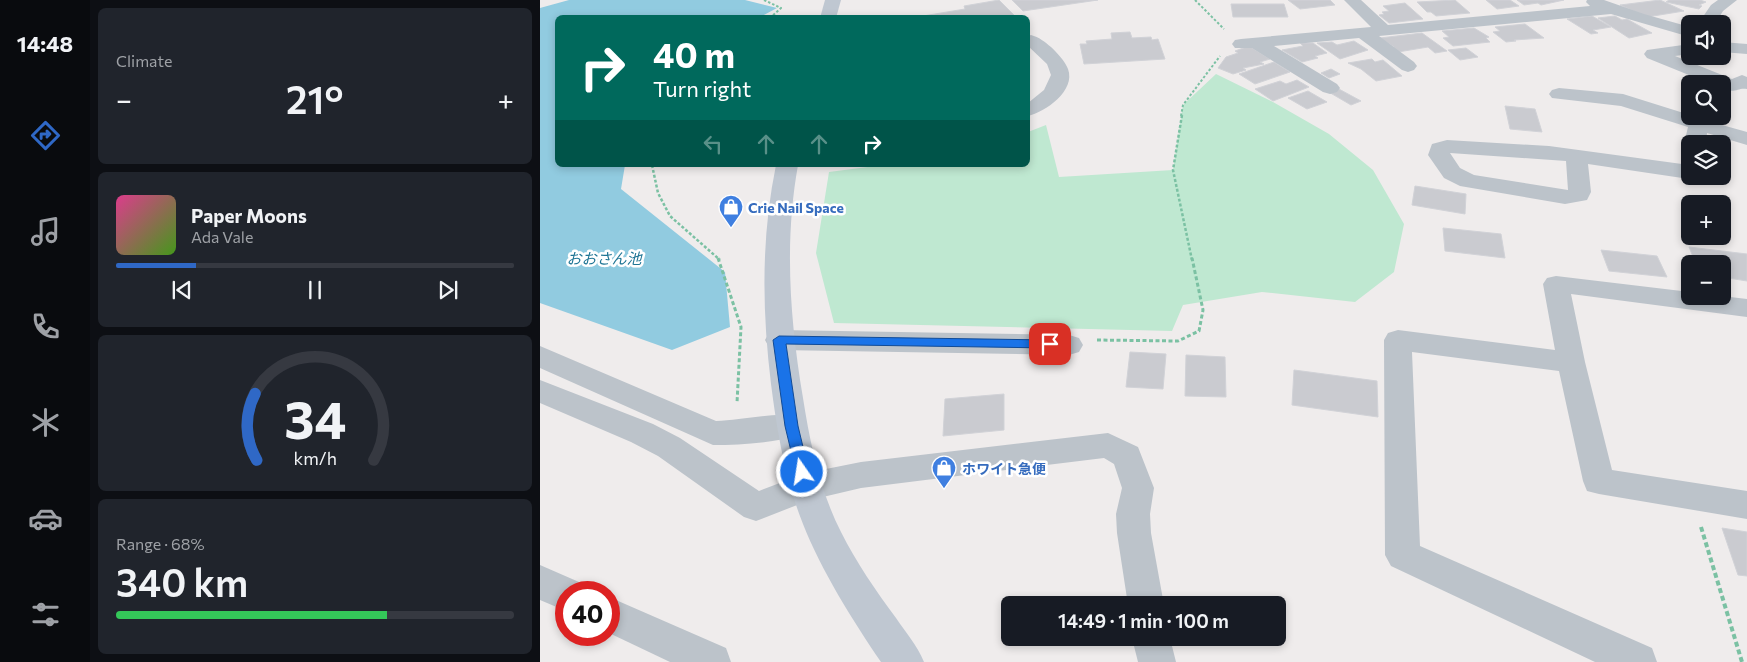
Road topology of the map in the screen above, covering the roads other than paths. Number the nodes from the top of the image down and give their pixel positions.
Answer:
1 (833, 0) edge
2 (1352, 0) edge
3 (1588, 0) edge
4 (1729, 0) edge
5 (1482, 6) dead end
6 (1610, 9) junction
7 (829, 15) edge
8 (1713, 15) edge
9 (1498, 20) junction
10 (1384, 30) junction
11 (1681, 30) edge
12 (1362, 32) junction
13 (1030, 36) edge
14 (1731, 38) edge
15 (1747, 39) edge
16 (1731, 48) edge
17 (1747, 49) edge
18 (1681, 50) edge
19 (1408, 66) dead end
20 (1747, 82) edge
21 (1330, 88) dead end
22 (1559, 94) dead end
23 (1030, 109) edge
24 (1697, 134) edge
25 (1747, 139) edge
26 (1576, 156) junction
27 (787, 167) edge
28 (1681, 171) edge
29 (1747, 308) edge
30 (779, 340) junction
31 (1069, 344) road end
32 (540, 356) edge
33 (1572, 362) junction
34 (540, 391) edge
35 (792, 426) junction
36 (806, 487) junction
37 (1747, 505) edge
38 (540, 582) edge
39 (555, 589) edge
40 (1144, 596) edge
41 (620, 619) edge
42 (1153, 646) edge
43 (712, 662) edge
44 (905, 662) edge
45 (1157, 662) edge
46 (1638, 662) edge

1 - 7 street
2 - 10 street
3 - 6 street
4 - 8 street
5 - 9 street
6 - 9 street
6 - 11 street
9 - 10 street
10 - 12 street
12 - 19 street
12 - 21 street
13 - 23 street
14 - 15 street
16 - 17 street
18 - 20 street
22 - 24 street
24 - 25 street
26 - 26 street
26 - 28 street
27 - 30 street
29 - 33 street
30 - 31 street
30 - 35 street
32 - 35 street
33 - 37 street
33 - 46 street
34 - 36 street
35 - 36 street
36 - 40 street
36 - 44 street
38 - 39 street
41 - 43 street
42 - 45 street

